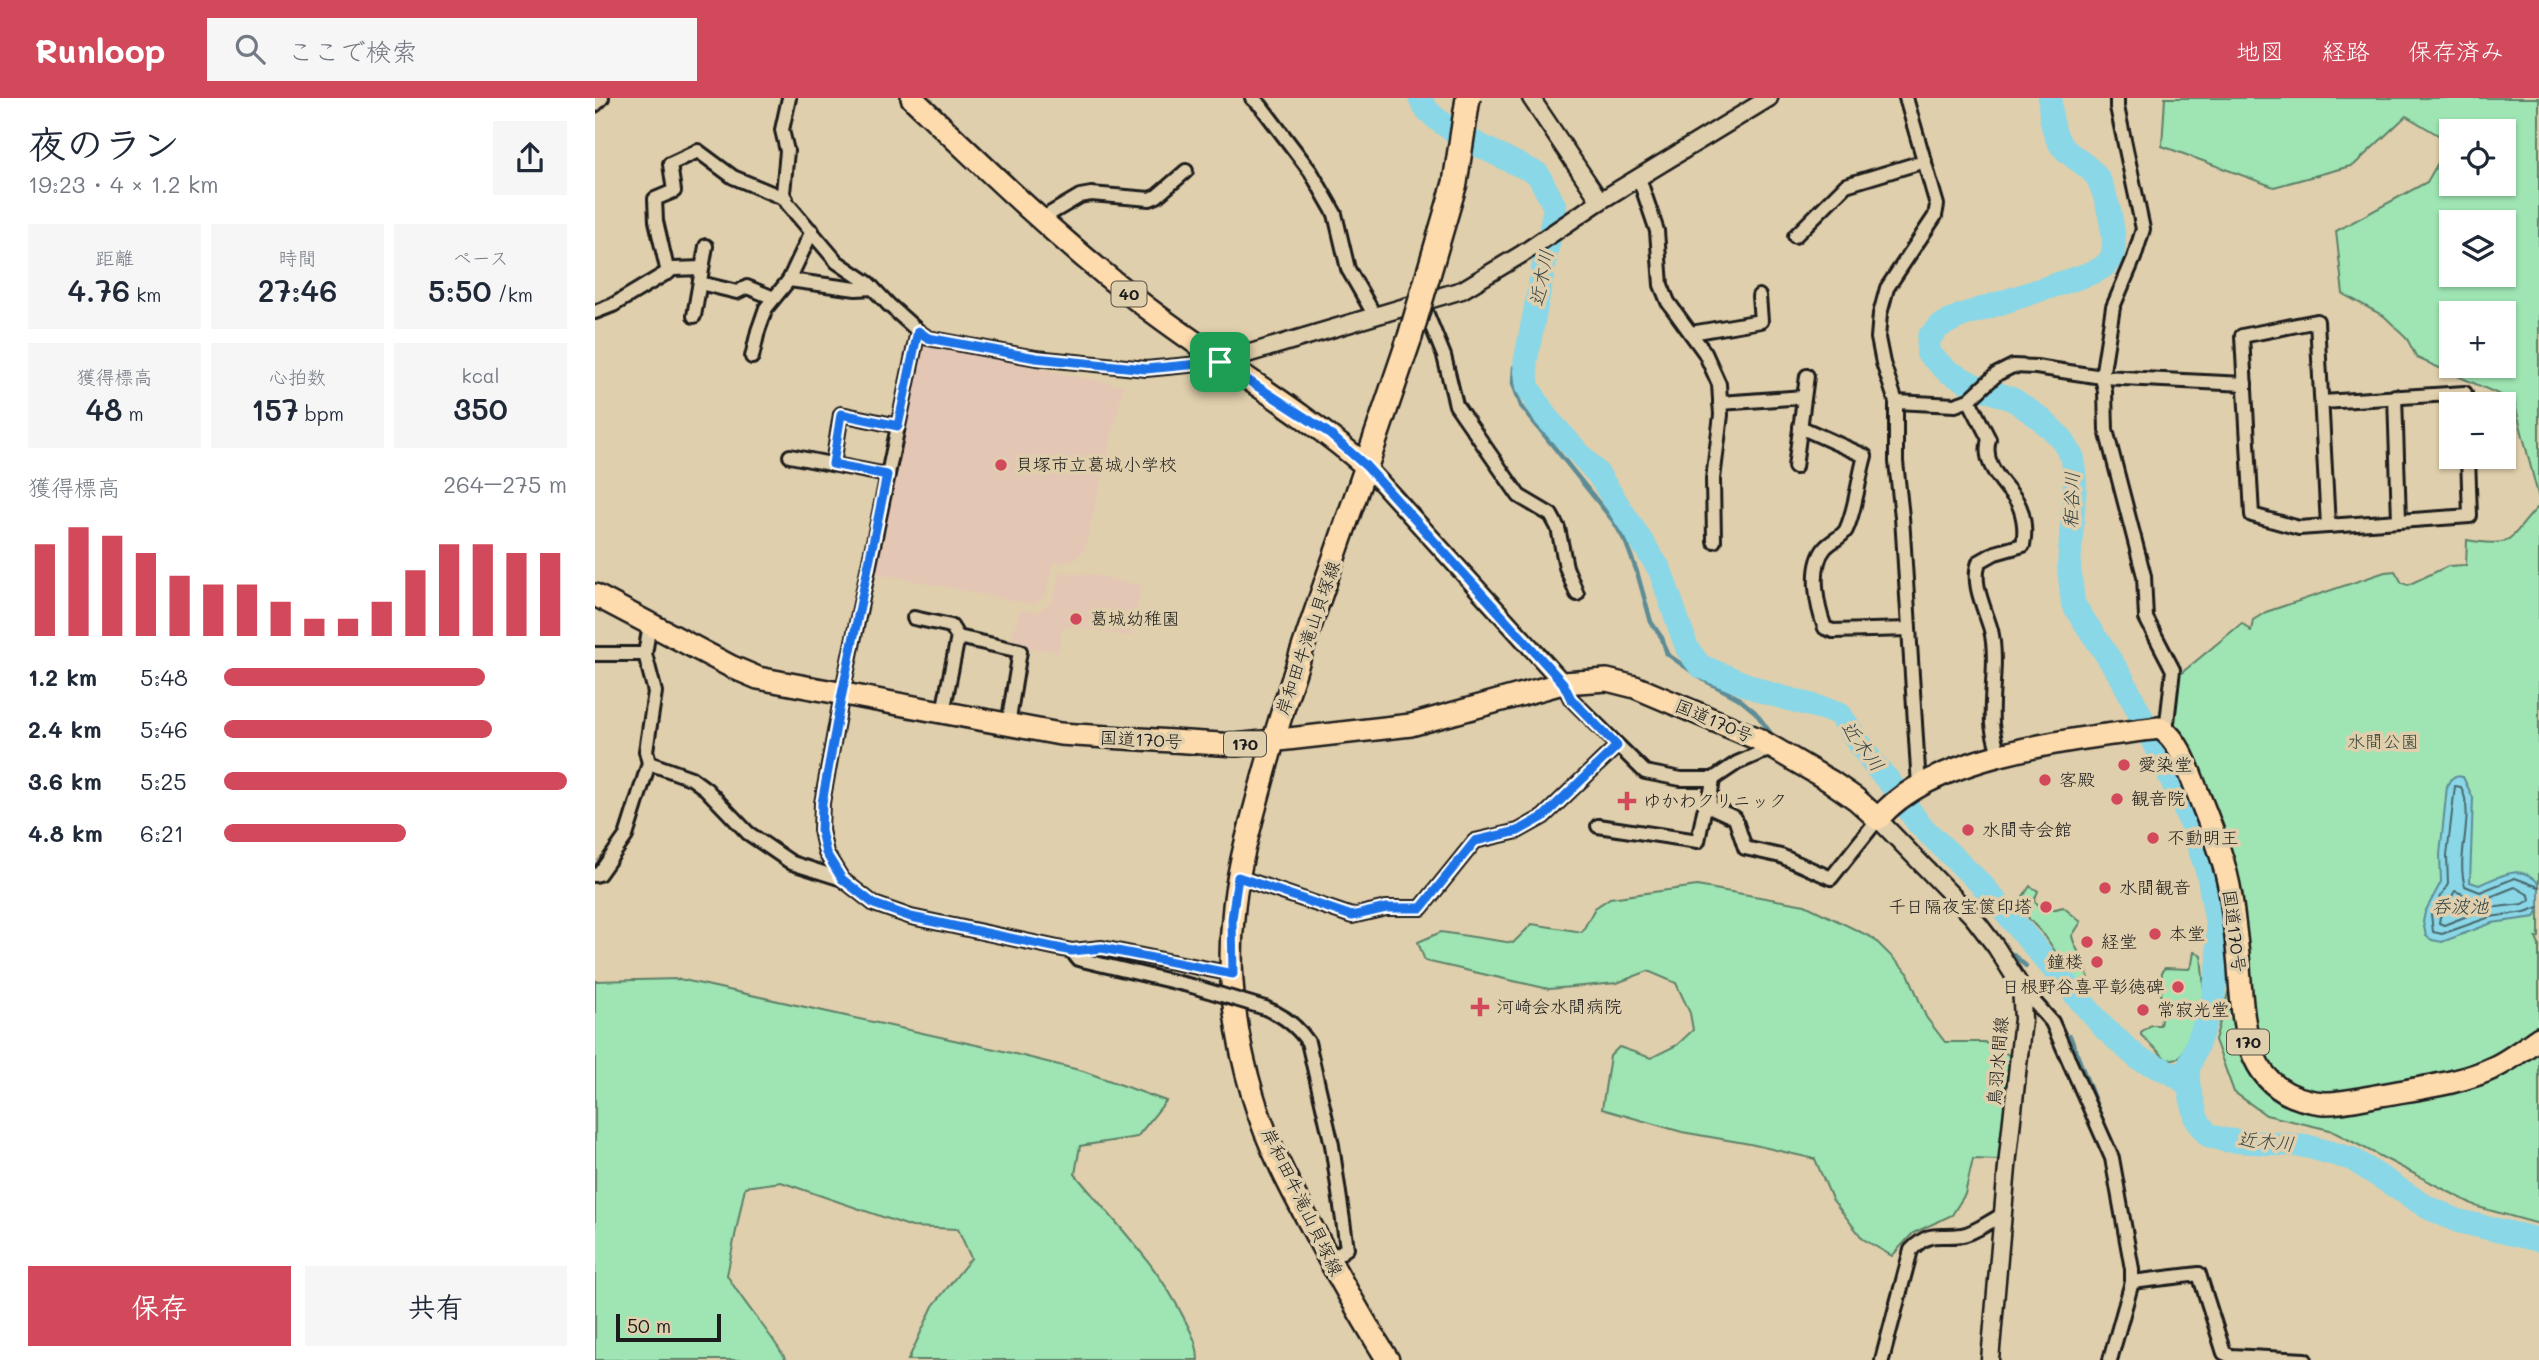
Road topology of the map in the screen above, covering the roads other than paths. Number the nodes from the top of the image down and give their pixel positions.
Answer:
1 (601, 98) edge
2 (789, 98) edge
3 (1252, 98) edge
4 (1468, 98) edge
5 (1531, 98) edge
6 (1769, 98) edge
7 (1906, 98) edge
8 (2117, 98) edge
9 (917, 100) edge
10 (595, 105) edge
11 (1925, 161) junction
12 (1186, 171) dead end
13 (1639, 178) junction
14 (786, 199) junction
15 (1600, 201) junction
16 (1041, 219) junction
17 (811, 232) junction
18 (1795, 236) dead end
19 (706, 246) dead end
20 (702, 268) junction
21 (668, 273) junction
22 (789, 280) junction
23 (700, 283) junction
24 (873, 288) junction
25 (1759, 296) dead end
26 (774, 298) junction
27 (1422, 301) junction
28 (595, 312) edge
29 (694, 316) dead end
30 (1375, 316) junction
31 (918, 331) junction
32 (1691, 333) junction
33 (753, 357) dead end
34 (1220, 362) junction
35 (1807, 376) dead end
36 (2102, 377) junction
37 (2245, 384) junction
38 (2439, 394) edge
39 (2395, 396) junction
40 (1804, 397) junction
41 (1969, 400) junction
42 (1896, 402) junction
43 (2323, 402) junction
44 (1720, 403) junction
45 (898, 426) junction
46 (1800, 427) junction
47 (790, 456) dead end
48 (833, 464) junction
49 (1366, 466) junction
50 (1795, 467) dead end
51 (2468, 469) edge
52 (887, 475) junction
53 (2399, 520) junction
54 (2328, 527) junction
55 (1714, 541) dead end
56 (1577, 594) dead end
57 (595, 595) edge
58 (914, 618) dead end
59 (650, 624) junction
60 (1909, 629) junction
61 (958, 637) junction
62 (595, 654) edge
63 (645, 654) junction
64 (1563, 683) junction
65 (842, 694) junction
66 (943, 712) junction
67 (1007, 724) junction
68 (2163, 729) junction
69 (1272, 741) junction
70 (1617, 746) junction
71 (1776, 749) junction
72 (1999, 756) junction
73 (649, 762) junction
74 (1713, 779) junction
75 (1916, 788) junction
76 (1709, 806) junction
77 (1882, 814) junction
78 (1598, 826) dead end
79 (595, 876) edge
80 (1238, 877) junction
81 (842, 879) junction
82 (1072, 951) junction
83 (1233, 974) junction
84 (2021, 987) junction
85 (2539, 1038) edge
86 (2002, 1215) junction
87 (1330, 1261) junction
88 (2132, 1282) junction
89 (1388, 1360) edge
90 (1882, 1360) edge
91 (1990, 1360) edge
92 (2110, 1360) edge
93 (2305, 1360) edge

1 - 10 street
2 - 14 street
3 - 30 street
4 - 49 highway, bridge
5 - 15 street
6 - 13 street
7 - 11 street
8 - 36 street
9 - 16 main road, 40
11 - 18 street
11 - 42 street
12 - 16 street
13 - 15 street
13 - 32 street
14 - 17 street
14 - 21 street
15 - 27 street
16 - 34 main road, 40
17 - 22 street
17 - 24 street
19 - 20 street
20 - 21 street
20 - 23 street
21 - 28 street
22 - 24 street
22 - 26 street
23 - 26 street
23 - 29 street
24 - 31 street
25 - 32 street
26 - 33 street
27 - 30 street
27 - 56 street
30 - 34 street
31 - 34 street
31 - 45 street
32 - 44 street
34 - 49 main road, 40
35 - 40 street
36 - 37 street
36 - 41 street
36 - 68 street
37 - 43 street
37 - 54 street
38 - 39 street
39 - 43 street
39 - 53 street
40 - 44 street
40 - 46 street
41 - 42 street
41 - 72 street
42 - 60 street
43 - 54 street
44 - 55 street
45 - 48 street
45 - 52 street
46 - 50 street
46 - 60 street
47 - 48 street
48 - 52 street
49 - 64 street
49 - 69 main road, 岸和田牛滝山貝塚線
51 - 53 street
52 - 65 street
53 - 54 street
57 - 59 main road, 国道170号 / 170
58 - 61 street
59 - 63 street
59 - 65 main road, 国道170号 / 170
60 - 75 street
61 - 66 street
61 - 67 street
62 - 63 street
63 - 73 street
64 - 69 main road, 国道170号 / 170
64 - 70 street
64 - 71 main road, 国道170号 / 170
65 - 66 main road, 国道170号 / 170
65 - 81 street
66 - 67 main road, 国道170号 / 170
67 - 69 main road, 国道170号 / 170
68 - 72 main road
68 - 85 main road, 国道170号 / 170
69 - 80 main road, 岸和田牛滝山貝塚線
70 - 74 street
70 - 80 street
71 - 74 street
71 - 77 main road, 国道170号 / 170
72 - 75 main road
73 - 79 street
73 - 81 street
74 - 76 street
75 - 77 main road
76 - 77 street
76 - 78 street
77 - 84 street, 鳥羽水間線
80 - 83 main road, 岸和田牛滝山貝塚線
81 - 82 street
82 - 83 street
82 - 87 street, bridge
83 - 87 main road, 岸和田牛滝山貝塚線
84 - 86 street, 鳥羽水間線
84 - 88 street
86 - 90 street
86 - 91 street, 鳥羽水間線
87 - 89 main road, 岸和田牛滝山貝塚線
88 - 92 street
88 - 93 street

